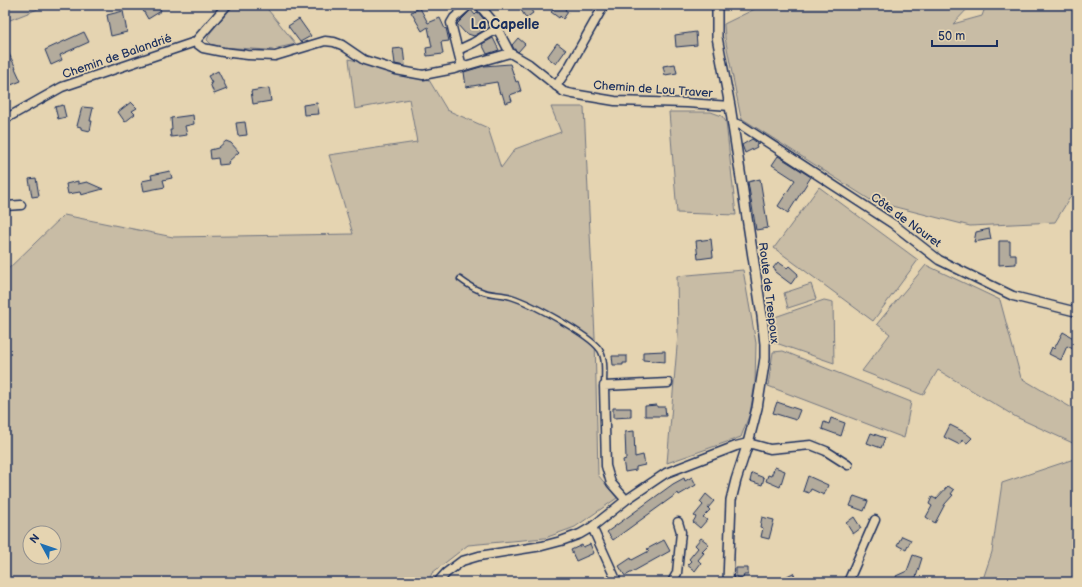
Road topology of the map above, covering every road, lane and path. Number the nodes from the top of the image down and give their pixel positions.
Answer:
1 (226, 5) edge
2 (469, 5) edge
3 (479, 5) edge
4 (604, 5) edge
5 (717, 5) edge
6 (498, 29) junction
7 (195, 42) junction
8 (458, 50) junction
9 (510, 53) junction
10 (462, 67) junction
11 (556, 86) junction
12 (730, 106) junction
13 (5, 119) edge
14 (733, 123) junction
15 (21, 205) dead end
16 (5, 206) edge
17 (460, 279) dead end
18 (1077, 312) edge
19 (668, 383) dead end
20 (604, 386) junction
21 (748, 444) junction
22 (848, 465) dead end
23 (626, 500) junction
24 (875, 520) dead end
25 (678, 522) dead end
26 (592, 526) junction
27 (438, 582) edge
28 (617, 582) edge
29 (672, 582) edge
30 (728, 582) edge
31 (848, 582) edge

1 - 7 street
2 - 8 street
3 - 6 street
4 - 11 street
5 - 12 street, Route de Trespoux
6 - 8 street
6 - 9 street
7 - 10 street
7 - 13 street, Chemin de Balandrié
8 - 10 street
9 - 10 street
9 - 11 street, Chemin de Lou Traver
11 - 12 street, Chemin de Lou Traver
12 - 14 street, Route de Trespoux
14 - 18 street, Côte de Nouret
14 - 21 street, Route de Trespoux
15 - 16 street
17 - 20 lane
19 - 20 street
20 - 23 street
21 - 22 street
21 - 23 street
21 - 30 street, Route de Trespoux
23 - 26 street
24 - 31 street
25 - 29 street
26 - 27 street
26 - 28 street

